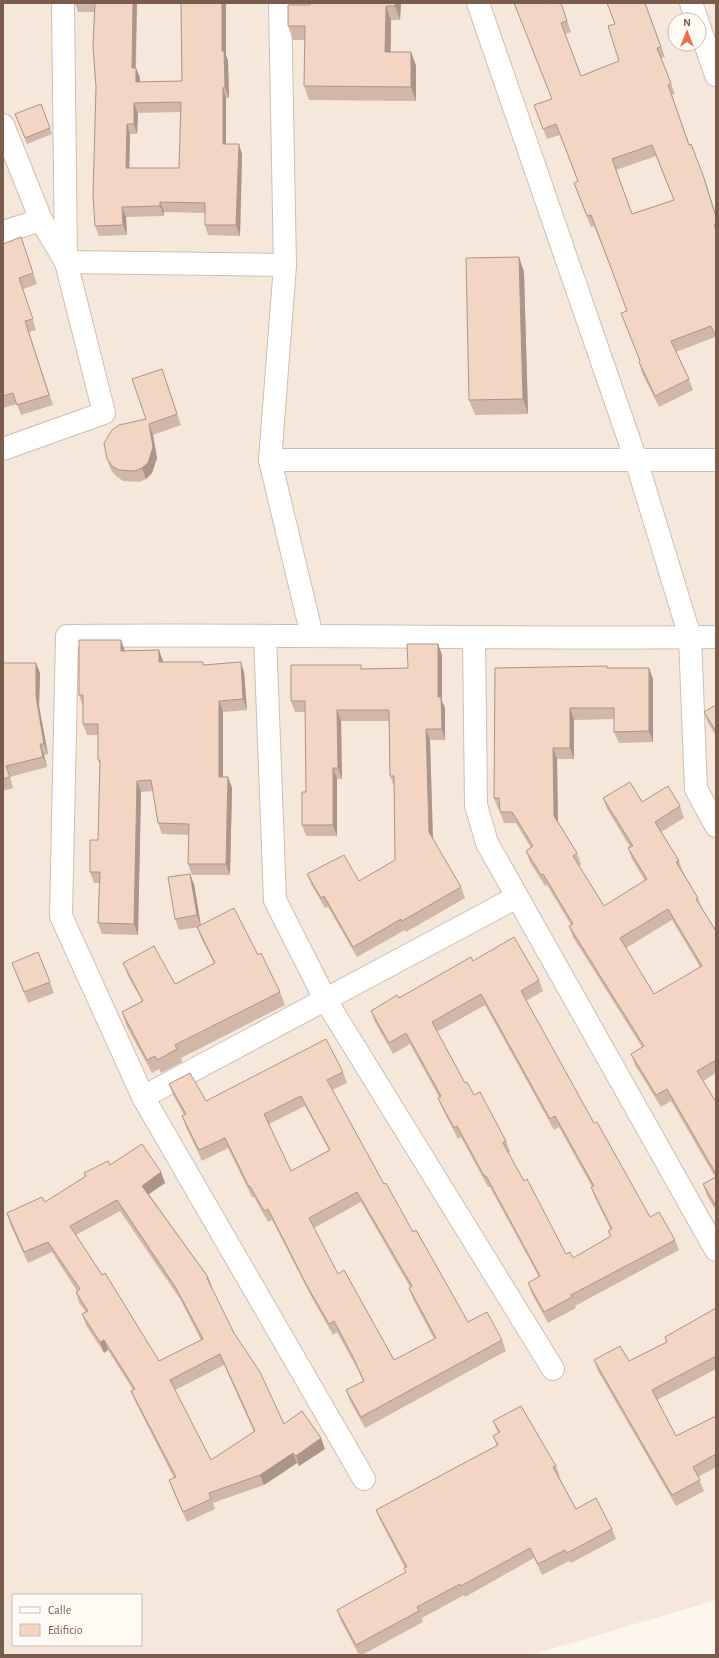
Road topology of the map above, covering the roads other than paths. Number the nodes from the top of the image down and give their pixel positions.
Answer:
1 (63, 3) edge
2 (280, 3) edge
3 (478, 3) edge
4 (707, 50) edge
5 (716, 76) edge
6 (3, 125) edge
7 (41, 220) junction
8 (3, 232) edge
9 (66, 262) junction
10 (285, 265) junction
11 (3, 449) edge
12 (270, 460) junction
13 (636, 460) junction
14 (716, 460) edge
15 (265, 636) junction
16 (312, 636) junction
17 (690, 637) junction
18 (716, 637) edge
19 (474, 638) junction
20 (716, 826) edge
21 (517, 897) junction
22 (325, 999) junction
23 (143, 1097) junction
24 (716, 1250) edge
25 (553, 1369) dead end
26 (364, 1479) dead end

1 - 9 street
2 - 10 street
3 - 13 street
4 - 5 street
6 - 7 street
7 - 8 street
7 - 9 street
9 - 10 street
9 - 11 street
10 - 12 street
12 - 13 street
12 - 16 street
13 - 14 street
13 - 17 street
15 - 16 street
15 - 22 street
15 - 23 street
16 - 19 street
17 - 18 street
17 - 19 street
17 - 20 street
19 - 21 street
21 - 22 street
21 - 24 street
22 - 23 street
22 - 25 street
23 - 26 street

